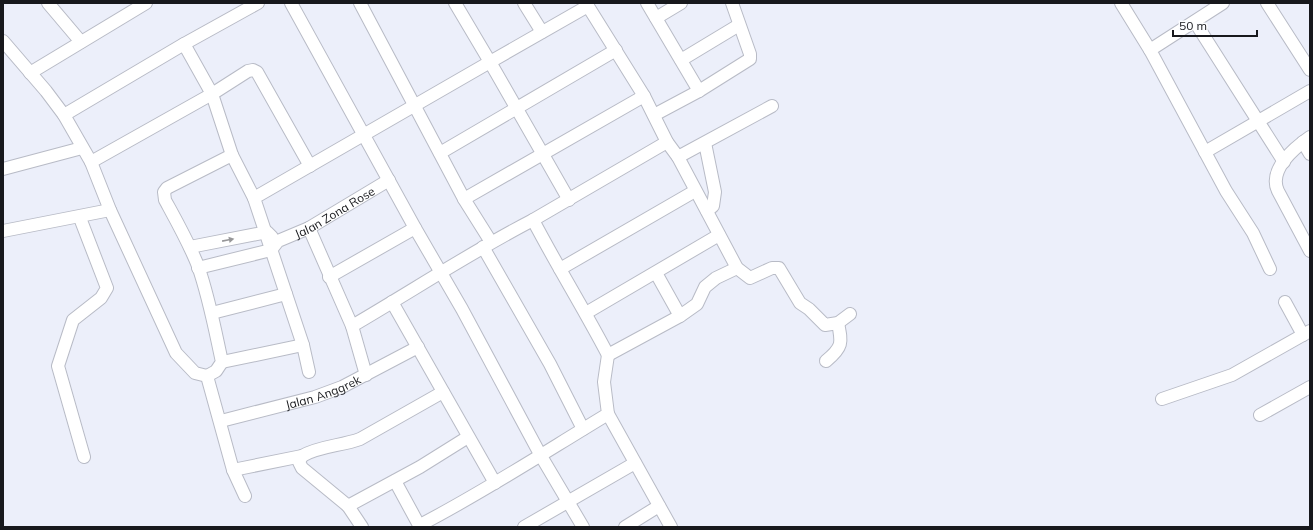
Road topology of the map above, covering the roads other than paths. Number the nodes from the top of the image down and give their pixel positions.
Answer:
1 (48, 3) edge
2 (146, 3) edge
3 (258, 3) edge
4 (291, 3) edge
5 (360, 3) edge
6 (455, 3) edge
7 (524, 3) edge
8 (647, 3) edge
9 (680, 3) edge
10 (732, 3) edge
11 (1121, 3) edge
12 (1224, 3) edge
13 (1266, 3) edge
14 (587, 5) edge
15 (656, 18) junction
16 (1195, 22) junction
17 (739, 25) junction
18 (542, 32) junction
19 (3, 41) edge
20 (81, 42) junction
21 (184, 44) junction
22 (616, 50) junction
23 (1150, 50) junction
24 (681, 60) junction
25 (490, 62) junction
26 (1310, 70) edge
27 (30, 73) junction
28 (698, 91) junction
29 (1310, 91) edge
30 (212, 94) junction
31 (644, 96) junction
32 (414, 105) junction
33 (772, 106) dead end
34 (517, 109) junction
35 (654, 115) junction
36 (64, 116) junction
37 (1258, 121) junction
38 (364, 135) junction
39 (1306, 140) edge
40 (667, 142) junction
41 (705, 143) junction
42 (82, 148) junction
43 (1205, 152) junction
44 (440, 153) junction
45 (542, 154) junction
46 (1310, 154) edge
47 (232, 155) junction
48 (678, 157) junction
49 (91, 162) junction
50 (1284, 162) junction
51 (310, 166) junction
52 (3, 169) edge
53 (389, 180) junction
54 (695, 191) junction
55 (254, 198) junction
56 (464, 199) junction
57 (569, 200) junction
58 (110, 210) junction
59 (707, 211) junction
60 (80, 218) junction
61 (533, 220) junction
62 (309, 228) junction
63 (415, 228) junction
64 (3, 231) edge
65 (267, 232) junction
66 (719, 235) junction
67 (487, 244) junction
68 (274, 246) junction
69 (190, 247) junction
70 (1310, 251) edge
71 (198, 268) junction
72 (737, 268) junction
73 (560, 269) junction
74 (1270, 269) dead end
75 (442, 273) junction
76 (656, 273) junction
77 (329, 277) junction
78 (286, 294) junction
79 (392, 302) junction
80 (1286, 302) dead end
81 (212, 313) junction
82 (586, 313) junction
83 (850, 314) dead end
84 (680, 316) junction
85 (838, 323) junction
86 (352, 326) junction
87 (1307, 333) edge
88 (303, 345) junction
89 (418, 347) junction
90 (608, 355) junction
91 (826, 361) dead end
92 (222, 362) junction
93 (309, 372) dead end
94 (366, 375) junction
95 (207, 376) junction
96 (1310, 387) edge
97 (443, 392) junction
98 (1162, 399) dead end
99 (608, 414) junction
100 (1260, 415) dead end
101 (221, 421) junction
102 (583, 429) junction
103 (468, 437) junction
104 (302, 456) junction
105 (541, 456) junction
106 (84, 457) dead end
107 (635, 463) junction
108 (233, 470) junction
109 (395, 481) junction
110 (495, 483) junction
111 (246, 496) dead end
112 (568, 501) junction
113 (348, 506) junction
114 (659, 506) junction
115 (420, 526) edge
116 (362, 527) edge
117 (524, 527) edge
118 (583, 527) edge
119 (625, 527) edge
120 (671, 527) edge

1 - 20 street
2 - 20 street
3 - 21 street
4 - 38 street
5 - 32 street
6 - 25 street
7 - 18 street
8 - 15 street
9 - 15 street
10 - 17 street
11 - 23 street
12 - 16 street
13 - 26 street
14 - 18 street
14 - 22 street
15 - 24 street
16 - 23 street
16 - 37 street
17 - 24 street
17 - 28 street
18 - 25 street
19 - 27 street
20 - 27 street
21 - 30 street
21 - 36 street
22 - 31 street
22 - 34 street
23 - 43 street
24 - 28 street
25 - 32 street
25 - 34 street
27 - 36 street
28 - 35 street
29 - 37 street
30 - 47 street
30 - 49 street
30 - 51 street
31 - 35 street
31 - 45 street
32 - 38 street
32 - 44 street
33 - 41 street
34 - 44 street
34 - 45 street
35 - 40 street
36 - 42 street
37 - 43 street
37 - 50 street
38 - 51 street
38 - 53 street
39 - 46 street
39 - 50 street
40 - 48 street
40 - 57 street
41 - 48 street
41 - 59 street
42 - 49 street
42 - 52 street
43 - 74 street
44 - 56 street
45 - 56 street
45 - 57 street
47 - 55 street
47 - 69 street
48 - 54 street
49 - 58 street
50 - 70 street
51 - 55 street
53 - 62 street, Jalan Zona Rose
53 - 63 street
54 - 59 street
54 - 73 street
55 - 65 street
56 - 67 street
57 - 61 street
58 - 60 street
58 - 95 street
59 - 66 street
60 - 64 street
60 - 106 street
61 - 67 street
61 - 73 street
62 - 68 street, Jalan Zona Rose
62 - 77 street
63 - 75 street
63 - 77 street
65 - 68 street
69 -> 65 street
66 - 72 street
66 - 76 street
67 - 75 street
67 - 102 street
68 - 71 street, Jalan Zona Rose
68 - 78 street
69 - 71 street
71 - 81 street
72 - 84 street
72 - 85 street
73 - 82 street
75 - 79 street
75 - 105 street
76 - 82 street
76 - 84 street
77 - 86 street
78 - 81 street
78 - 88 street
79 - 86 street
79 - 89 street
80 - 87 street
81 - 92 street
82 - 90 street
83 - 85 street
84 - 90 street
85 - 91 street
86 - 94 street
87 - 98 street
88 - 92 street
88 - 93 street
89 - 94 street, Jalan Anggrek
89 - 97 street
90 - 99 street
92 - 95 street
94 - 101 street, Jalan Anggrek
95 - 101 street
96 - 100 street
97 - 103 street
97 - 104 street
99 - 102 street
99 - 107 street
101 - 108 street
102 - 105 street
103 - 109 street
103 - 110 street
104 - 108 street
104 - 113 street
105 - 110 street
105 - 112 street
107 - 112 street
107 - 114 street
108 - 111 street
109 - 113 street
109 - 115 street
110 - 115 street
112 - 117 street
112 - 118 street
113 - 116 street
114 - 119 street
114 - 120 street

